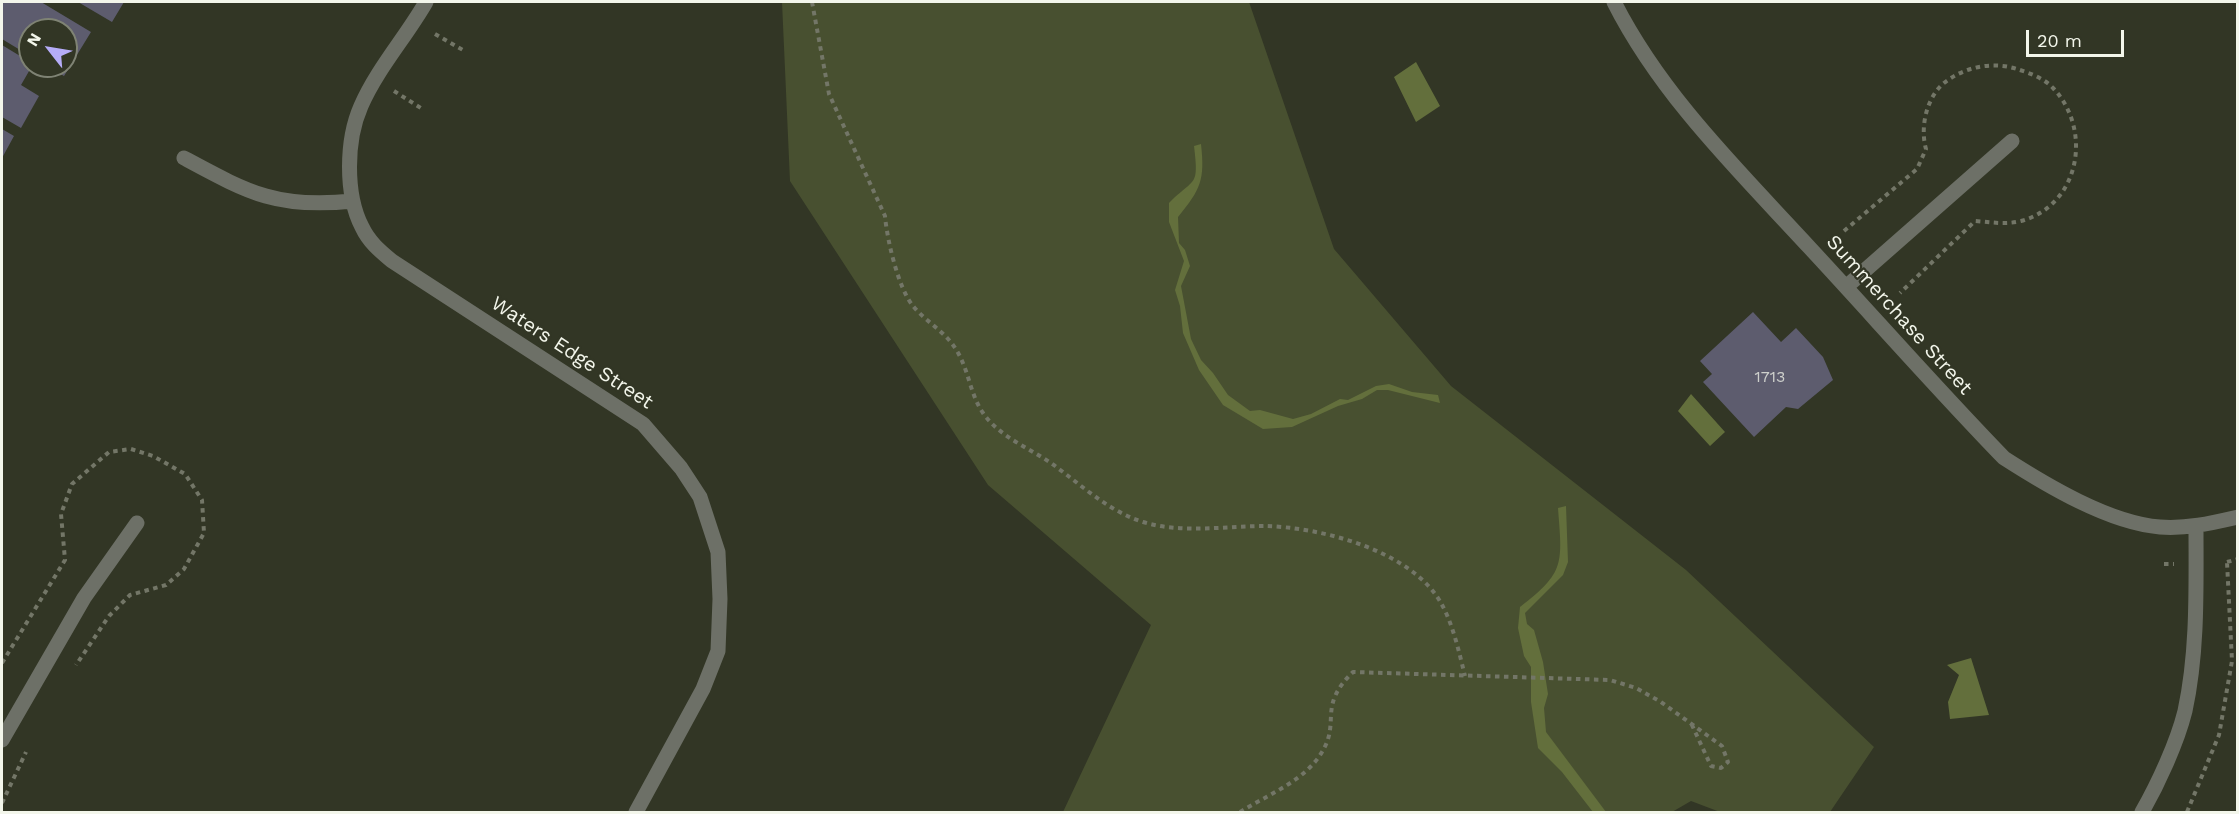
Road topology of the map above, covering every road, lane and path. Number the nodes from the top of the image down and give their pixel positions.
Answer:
1 (426, 2) edge
2 (812, 2) edge
3 (1614, 2) edge
4 (414, 22) junction
5 (463, 50) dead end
6 (376, 79) junction
7 (424, 110) dead end
8 (2012, 141) dead end
9 (184, 158) dead end
10 (353, 201) junction
11 (1846, 287) junction
12 (2238, 517) edge
13 (137, 523) dead end
14 (2196, 526) junction
15 (2227, 562) dead end
16 (1465, 676) junction
17 (1691, 723) junction
18 (2, 740) edge
19 (636, 813) edge
20 (1240, 813) edge
21 (2142, 813) edge
22 (2187, 813) edge

1 - 4 street, Waters Edge Street
2 - 16 path
3 - 11 street, Summerchase Street
4 - 5 path
4 - 6 street, Waters Edge Street
6 - 7 path
6 - 10 street, Waters Edge Street
8 - 11 street
9 - 10 street
10 - 19 street, Waters Edge Street
11 - 14 street, Summerchase Street
12 - 14 street, Summerchase Street
13 - 18 street
14 - 21 street
15 - 22 path
16 - 17 path
16 - 20 path
17 - 17 path

